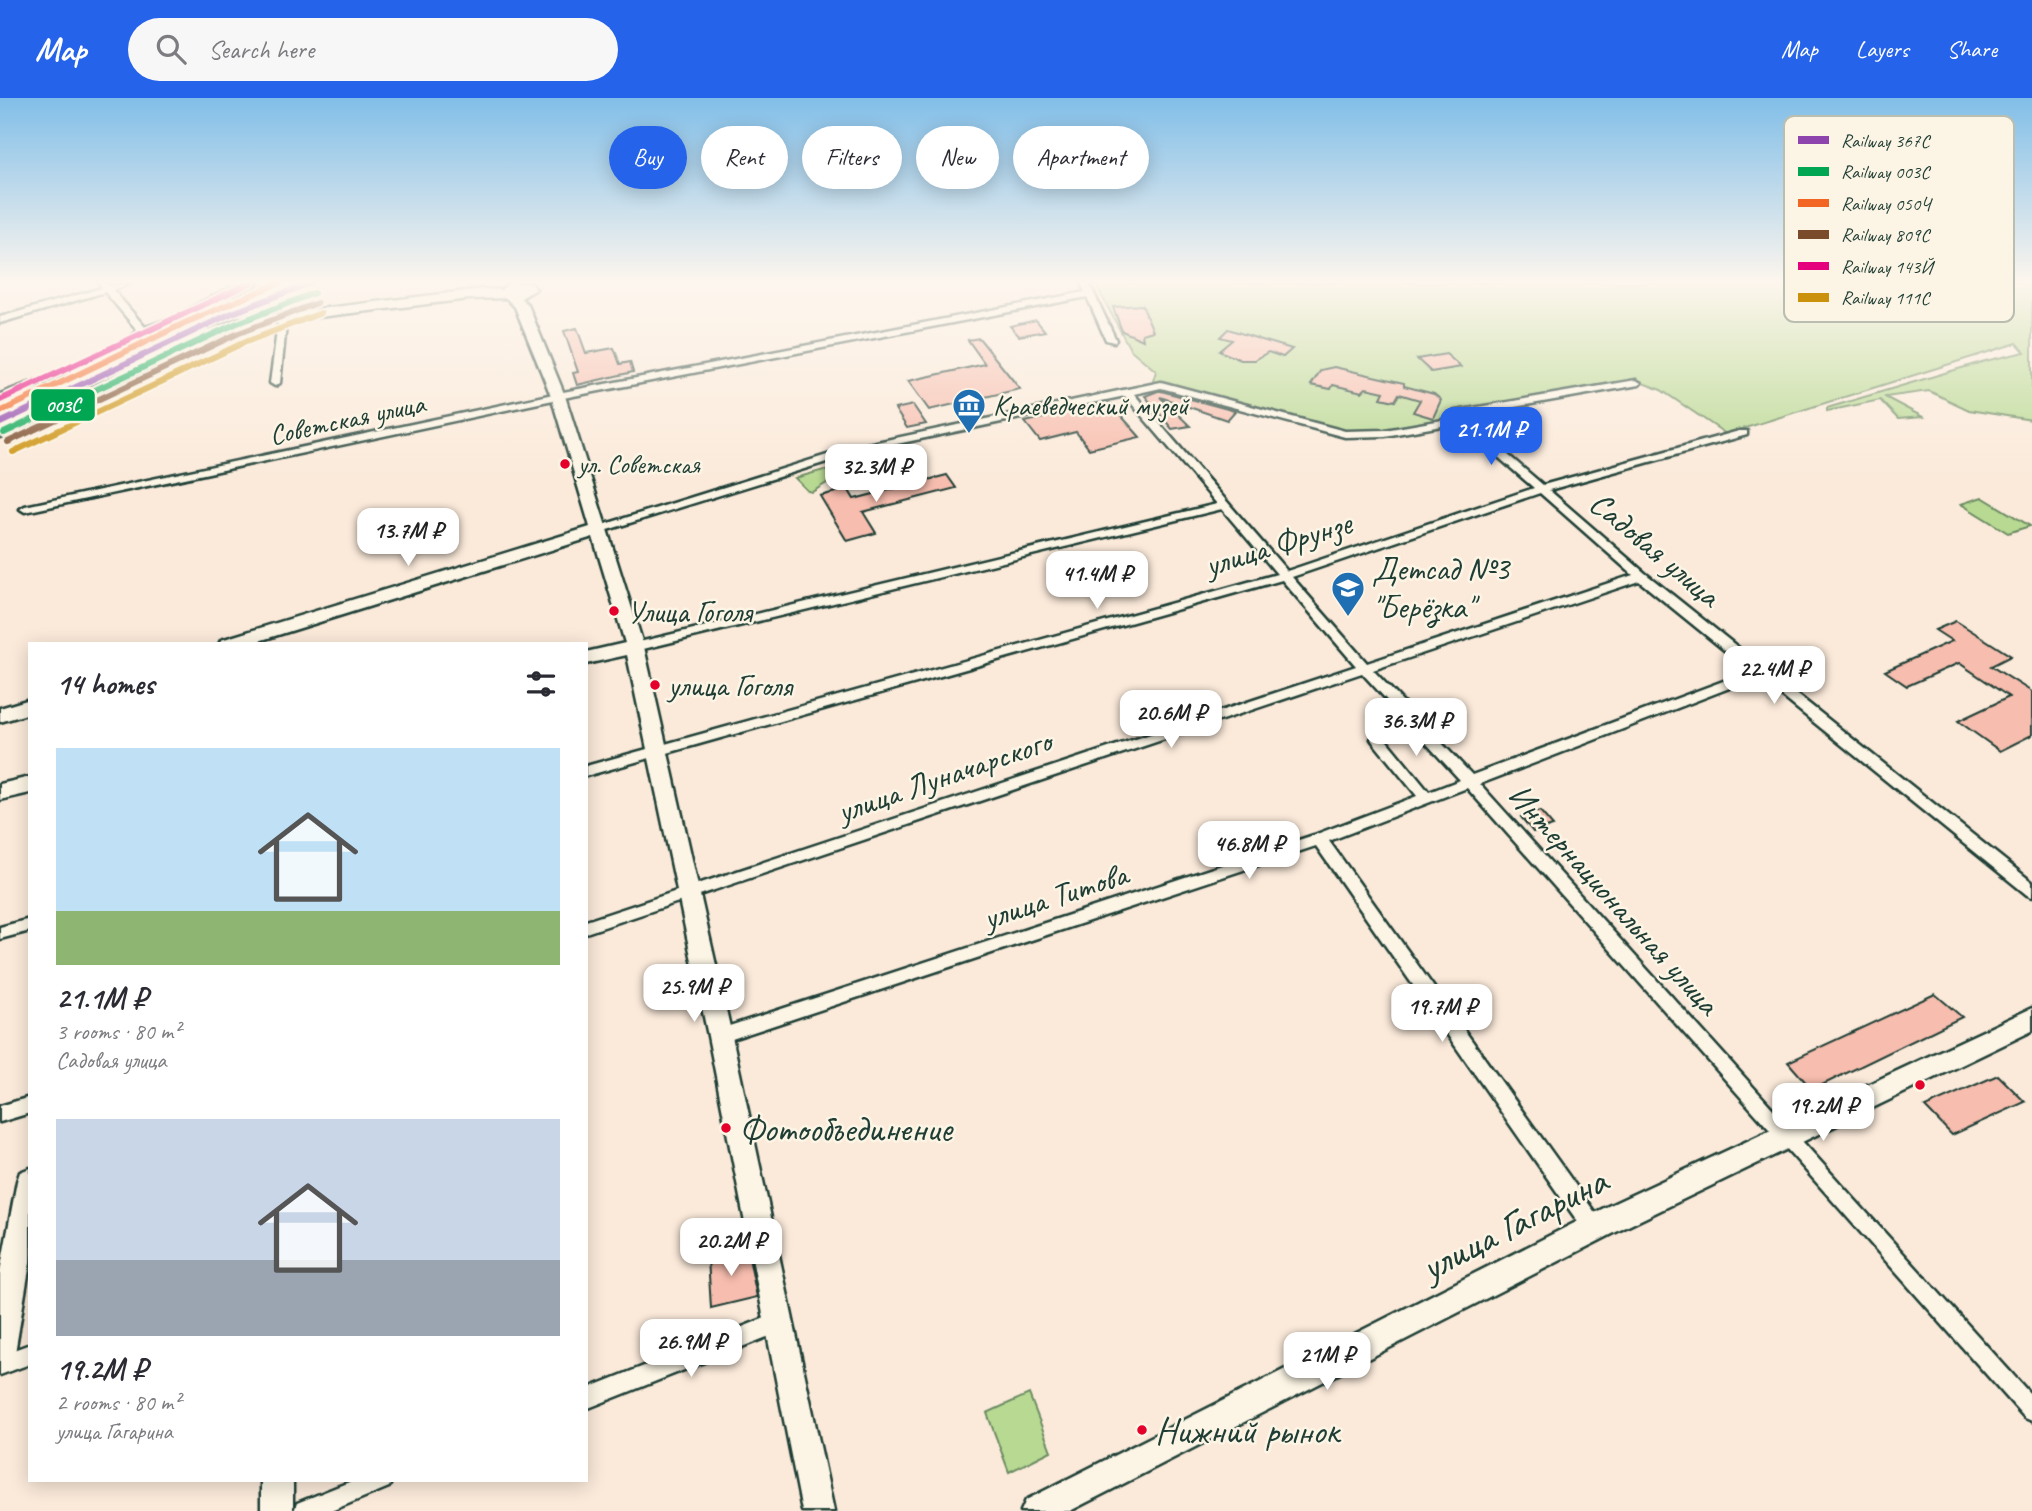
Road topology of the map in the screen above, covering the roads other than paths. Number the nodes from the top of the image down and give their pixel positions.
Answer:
1 (120, 349) edge
2 (177, 349) edge
3 (280, 349) edge
4 (540, 349) edge
5 (803, 349) edge
6 (275, 383) dead end
7 (1636, 383) dead end
8 (1127, 392) junction
9 (558, 396) junction
10 (0, 397) edge
11 (1460, 420) junction
12 (0, 432) edge
13 (1743, 433) dead end
14 (1542, 489) junction
15 (1222, 506) junction
16 (25, 509) dead end
17 (600, 529) junction
18 (1285, 575) junction
19 (1640, 576) junction
20 (287, 635) edge
21 (241, 642) edge
22 (635, 647) junction
23 (588, 658) edge
24 (1365, 669) junction
25 (1759, 672) junction
26 (28, 707) edge
27 (0, 715) edge
28 (1378, 739) dead end
29 (657, 750) junction
30 (588, 770) edge
31 (1471, 783) junction
32 (28, 785) edge
33 (0, 792) edge
34 (1427, 799) junction
35 (1319, 839) junction
36 (2032, 891) edge
37 (690, 894) junction
38 (28, 926) edge
39 (588, 926) edge
40 (0, 933) edge
41 (2032, 1019) edge
42 (720, 1036) junction
43 (28, 1106) edge
44 (0, 1114) edge
45 (1784, 1135) junction
46 (28, 1192) edge
47 (1594, 1228) junction
48 (780, 1322) junction
49 (0, 1353) edge
50 (28, 1355) edge
51 (0, 1365) edge
52 (588, 1398) edge
53 (2032, 1411) edge
54 (277, 1482) edge
55 (377, 1482) edge
56 (277, 1511) edge
57 (305, 1511) edge
58 (818, 1511) edge
59 (1037, 1511) edge

1 - 10 street
2 - 12 street
3 - 6 street
4 - 9 street
5 - 9 street, Советская улица
7 - 11 street
8 - 11 street
8 - 15 street, Интернациональная улица
8 - 17 street
9 - 16 street, Советская улица
9 - 17 street
11 - 14 street, Садовая улица
13 - 14 street, улица Фрунзе
14 - 18 street, улица Фрунзе
14 - 19 street, Садовая улица
15 - 18 street, Интернациональная улица
15 - 22 street
17 - 20 street
17 - 22 street
18 - 24 street, Интернациональная улица
18 - 29 street, улица Фрунзе
19 - 24 street, улица Луначарского
19 - 25 street, Садовая улица
20 - 21 street
22 - 23 street
22 - 29 street
24 - 31 street, Интернациональная улица
24 - 37 street, улица Луначарского
25 - 31 street, улица Титова
25 - 36 street, Садовая улица
26 - 27 street
28 - 34 street
29 - 30 street, улица Фрунзе
29 - 37 street
31 - 34 street, улица Титова
31 - 45 street, Интернациональная улица
32 - 33 street
34 - 35 street, улица Титова
35 - 42 street, улица Титова
35 - 47 street
37 - 39 street, улица Луначарского
37 - 42 street
38 - 40 street
41 - 45 street, улица Гагарина
42 - 48 street
43 - 44 street
45 - 47 street, улица Гагарина
45 - 53 street, Интернациональная улица
46 - 49 street
47 - 59 street, улица Гагарина
48 - 52 street
48 - 58 street
50 - 51 street
54 - 56 street
55 - 57 street

